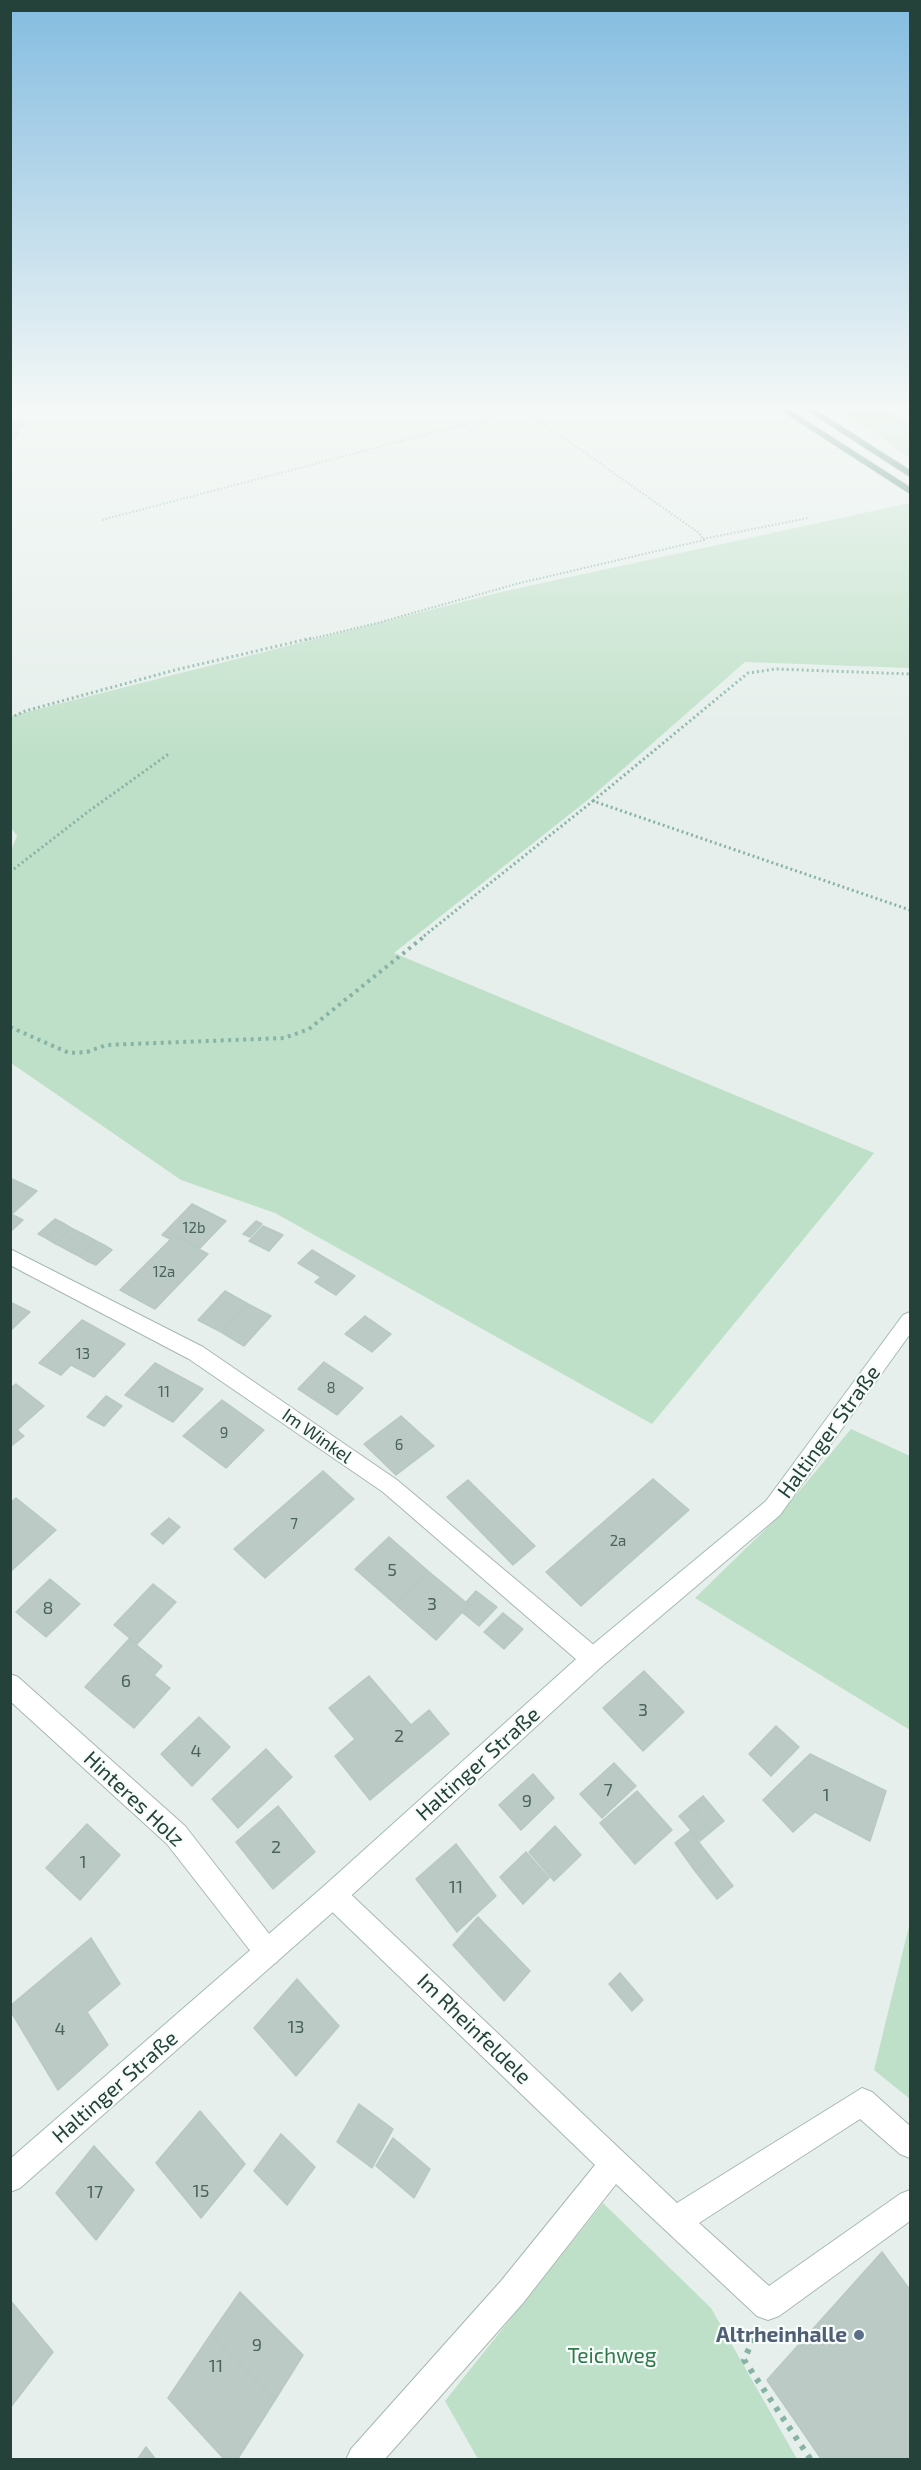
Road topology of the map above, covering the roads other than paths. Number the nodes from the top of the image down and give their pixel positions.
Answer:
1 (10, 1256) edge
2 (910, 1320) edge
3 (593, 1659) junction
4 (10, 1685) edge
5 (333, 1895) junction
6 (268, 1953) junction
7 (910, 2144) edge
8 (614, 2164) junction
9 (10, 2178) edge
10 (910, 2204) edge
11 (675, 2221) junction
12 (362, 2460) edge

1 - 3 street, Im Winkel
2 - 3 street, Haltinger Straße
3 - 5 street, Haltinger Straße
4 - 6 street, Hinteres Holz
5 - 6 street, Haltinger Straße
5 - 8 street, Im Rheinfeldele
6 - 9 street, Haltinger Straße
7 - 11 street
8 - 11 street, Im Rheinfeldele
8 - 12 street
10 - 11 street, Im Rheinfeldele

